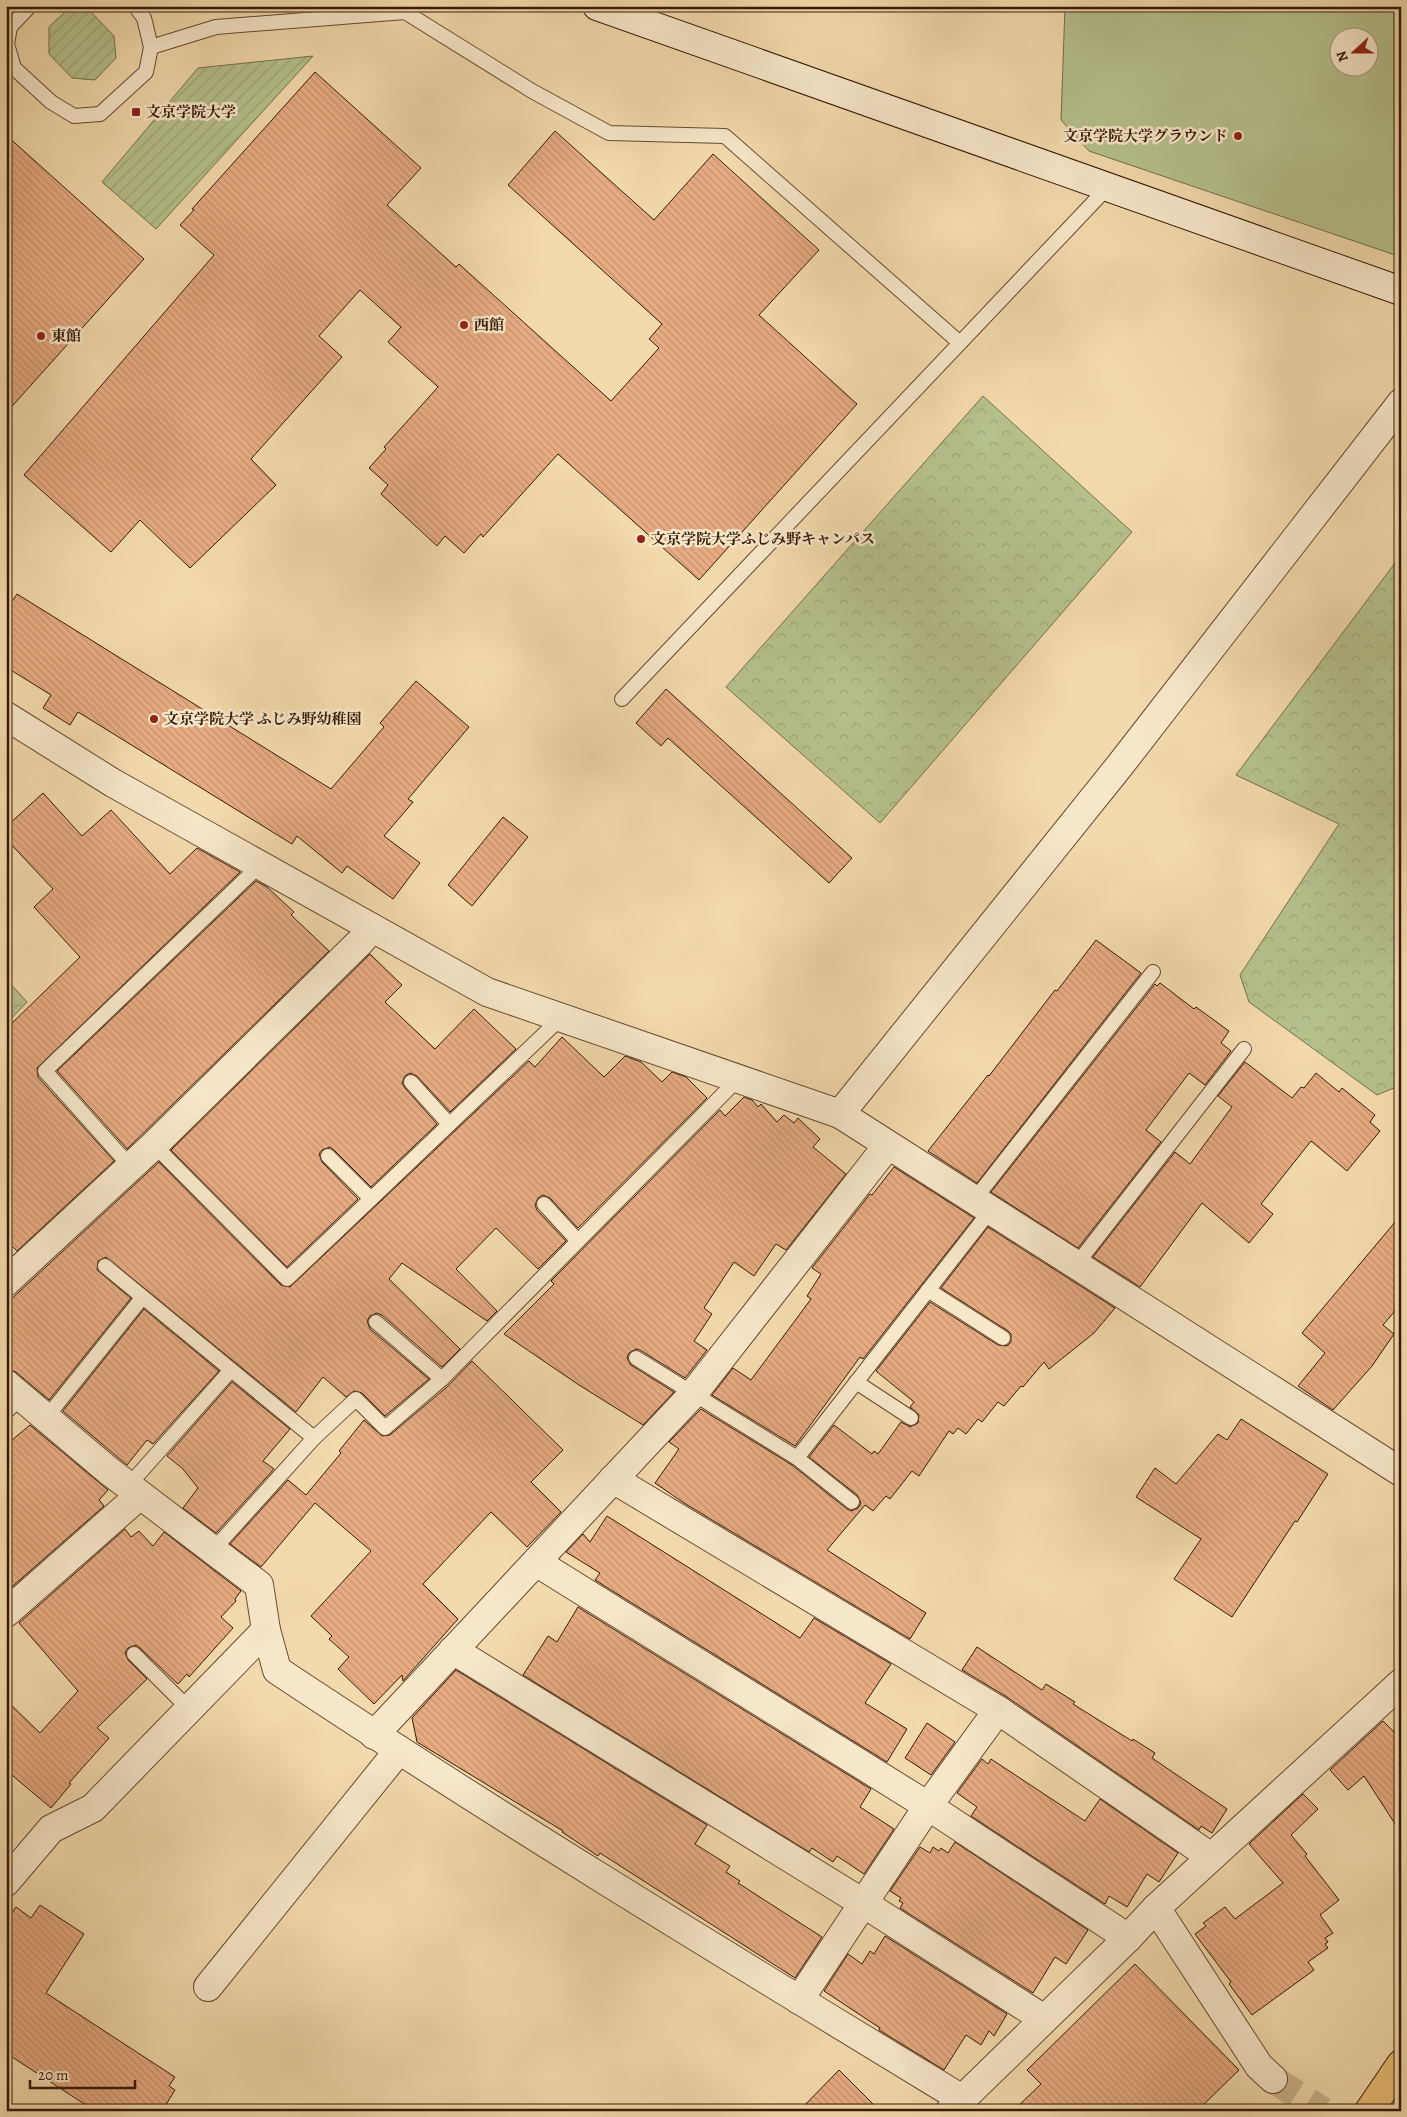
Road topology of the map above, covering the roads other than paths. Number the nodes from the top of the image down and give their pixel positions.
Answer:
1 (30, 6) edge
2 (136, 6) edge
3 (598, 6) edge
4 (151, 47) junction
5 (1108, 187) junction
6 (1401, 291) edge
7 (960, 343) junction
8 (1401, 403) edge
9 (622, 699) dead end
10 (6, 716) edge
11 (260, 865) junction
12 (372, 928) junction
13 (1153, 972) dead end
14 (561, 1018) junction
15 (1244, 1049) dead end
16 (738, 1079) junction
17 (411, 1082) dead end
18 (840, 1114) junction
19 (449, 1124) junction
20 (154, 1145) junction
21 (888, 1145) junction
22 (328, 1156) dead end
23 (130, 1166) junction
24 (371, 1199) junction
25 (544, 1204) dead end
26 (982, 1205) junction
27 (578, 1241) junction
28 (105, 1266) dead end
29 (1076, 1266) junction
30 (6, 1282) edge
31 (928, 1290) junction
32 (142, 1298) junction
33 (376, 1322) dead end
34 (1002, 1338) dead end
35 (636, 1358) dead end
36 (231, 1370) junction
37 (442, 1379) junction
38 (856, 1382) junction
39 (694, 1394) junction
40 (12, 1398) edge
41 (46, 1418) junction
42 (911, 1418) dead end
43 (314, 1438) junction
44 (797, 1458) junction
45 (1401, 1472) edge
46 (613, 1479) junction
47 (134, 1490) junction
48 (852, 1502) dead end
49 (213, 1550) junction
50 (536, 1562) junction
51 (6, 1613) edge
52 (266, 1630) junction
53 (453, 1650) junction
54 (134, 1654) dead end
55 (1401, 1683) edge
56 (189, 1708) junction
57 (998, 1710) junction
58 (374, 1735) junction
59 (399, 1750) junction
60 (928, 1806) junction
61 (1211, 1856) junction
62 (6, 1882) edge
63 (863, 1903) junction
64 (1156, 1908) junction
65 (1128, 1938) junction
66 (208, 1987) dead end
67 (799, 2000) junction
68 (1044, 2019) junction
69 (1401, 2064) edge
70 (1273, 2079) tunnel mouth
71 (956, 2105) edge
72 (1369, 2111) edge

1 - 4 lane
2 - 4 lane
3 - 5 street
4 - 7 lane
5 - 6 street
5 - 7 lane
7 - 9 lane
8 - 18 street
10 - 11 street
11 - 12 street
11 - 23 lane
12 - 14 street
12 - 20 street
13 - 26 lane
14 - 16 street
14 - 19 lane
15 - 29 lane
16 - 18 street
16 - 27 lane
17 - 19 lane
18 - 21 street
19 - 24 lane
20 - 23 street
20 - 24 lane
21 - 26 street
21 - 39 street
22 - 24 lane
23 - 30 street
25 - 27 lane
26 - 29 street
26 - 31 lane
27 - 37 lane
28 - 32 lane
29 - 45 street
31 - 34 lane
31 - 38 lane
32 - 36 lane
32 - 41 lane
33 - 37 lane
35 - 39 lane
36 - 43 lane
36 - 47 lane
37 - 43 lane
38 - 42 lane
38 - 44 lane
39 - 44 lane
39 - 46 street
40 - 41 street
41 - 47 street
43 - 49 lane
44 - 48 lane
46 - 50 street
46 - 57 street
47 - 49 street
47 - 51 street
49 - 52 street
50 - 53 street
50 - 60 street
52 - 56 street
52 - 58 street
53 - 58 street
53 - 63 street
54 - 56 lane
55 - 61 street
56 - 62 street
57 - 60 street
57 - 61 street
58 - 59 street
59 - 66 street
59 - 67 street
60 - 63 street
60 - 65 street
61 - 64 street
63 - 67 street
63 - 68 street
64 - 65 street
64 - 70 street
65 - 68 street
67 - 71 street
68 - 71 street
69 - 72 highway

